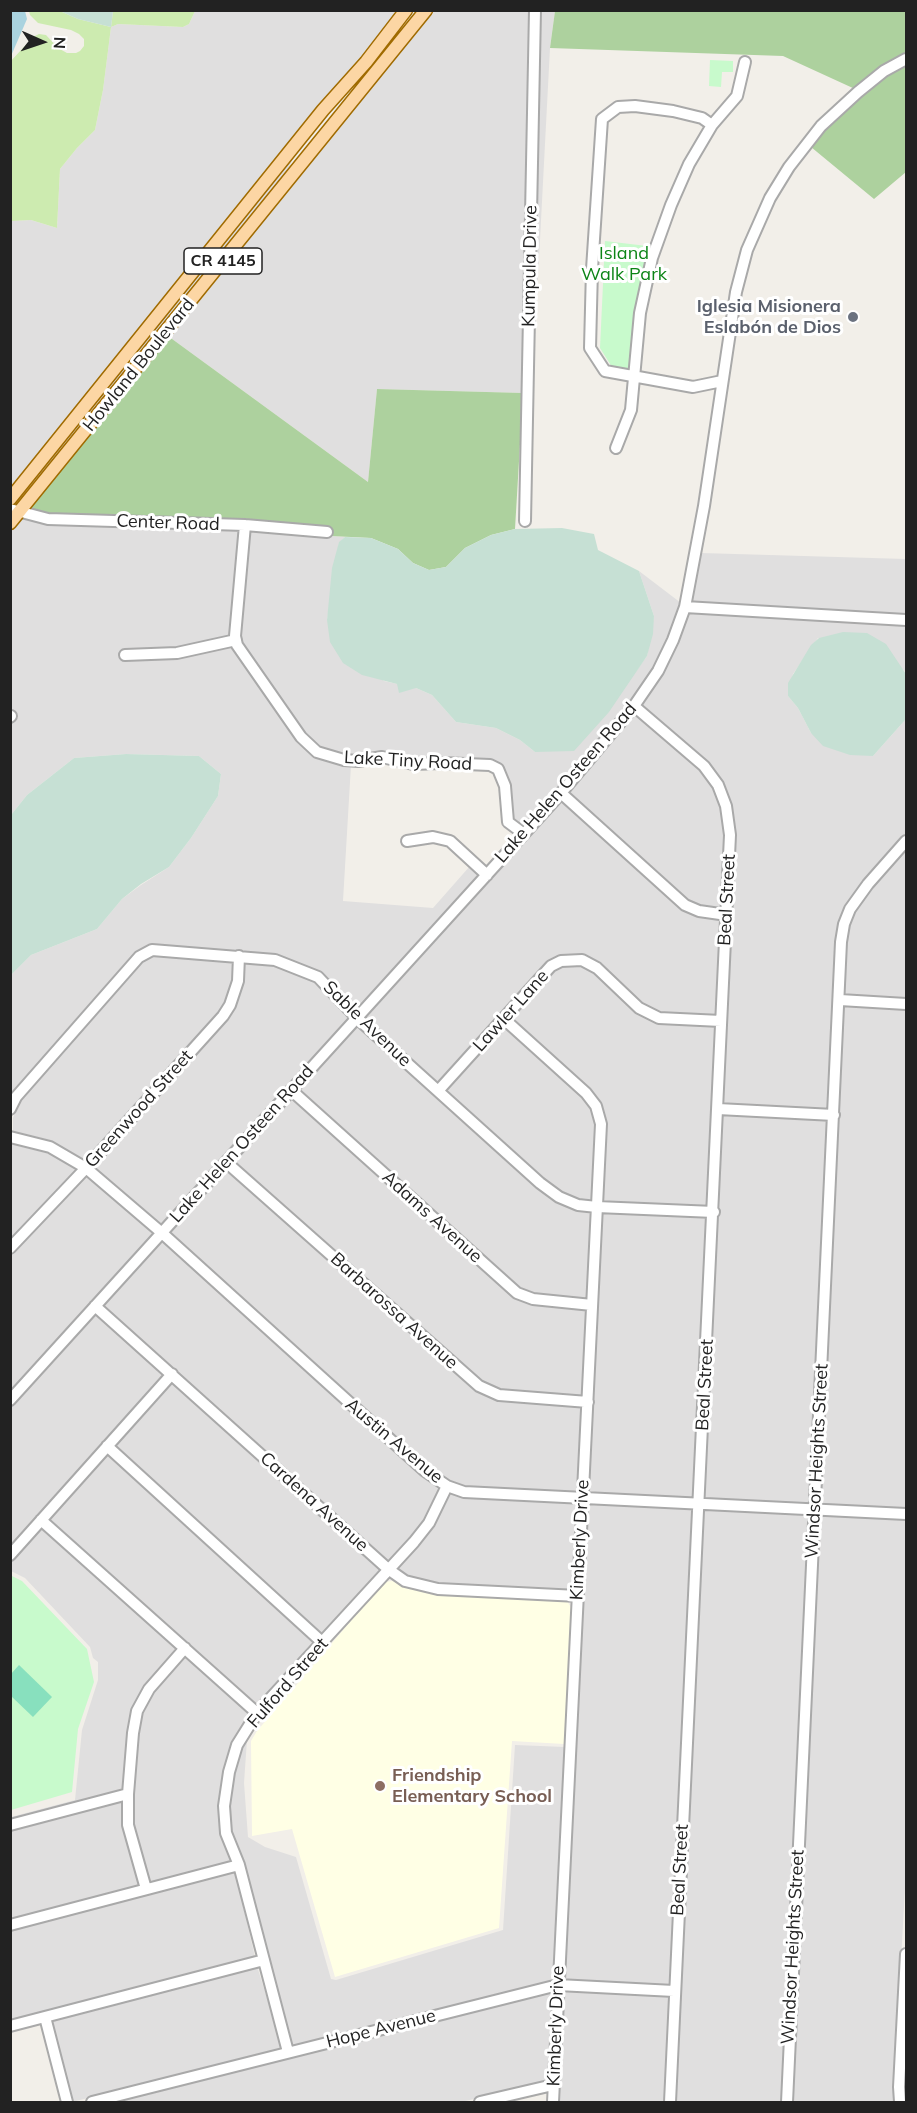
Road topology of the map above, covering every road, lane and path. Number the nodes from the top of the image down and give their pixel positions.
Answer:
1 (406, 10) edge
2 (426, 10) edge
3 (535, 10) edge
4 (380, 44) junction
5 (906, 59) edge
6 (745, 62) dead end
7 (323, 110) junction
8 (344, 112) junction
9 (712, 125) junction
10 (290, 178) junction
11 (635, 378) junction
12 (722, 381) junction
13 (616, 448) dead end
14 (10, 499) edge
15 (15, 510) edge
16 (525, 521) dead end
17 (10, 524) edge
18 (245, 525) junction
19 (327, 532) dead end
20 (685, 607) junction
21 (906, 620) edge
22 (236, 640) junction
23 (125, 655) dead end
24 (634, 706) junction
25 (561, 793) junction
26 (524, 834) junction
27 (407, 841) dead end
28 (906, 842) edge
29 (487, 875) junction
30 (727, 915) junction
31 (239, 956) junction
32 (840, 1000) junction
33 (906, 1004) edge
34 (357, 1018) junction
35 (504, 1018) junction
36 (721, 1021) junction
37 (291, 1090) junction
38 (438, 1091) junction
39 (10, 1109) edge
40 (718, 1109) junction
41 (834, 1115) junction
42 (10, 1137) edge
43 (225, 1162) junction
44 (86, 1168) junction
45 (597, 1207) junction
46 (714, 1212) junction
47 (162, 1233) junction
48 (10, 1248) edge
49 (592, 1305) junction
50 (95, 1306) junction
51 (172, 1374) junction
52 (10, 1400) edge
53 (588, 1402) junction
54 (107, 1446) junction
55 (447, 1486) junction
56 (582, 1498) junction
57 (699, 1503) junction
58 (814, 1510) junction
59 (906, 1514) edge
60 (41, 1520) junction
61 (10, 1555) edge
62 (388, 1569) junction
63 (578, 1596) junction
64 (323, 1643) junction
65 (185, 1648) junction
66 (257, 1713) junction
67 (128, 1794) junction
68 (10, 1825) edge
69 (239, 1865) junction
70 (146, 1889) junction
71 (10, 1925) edge
72 (906, 1954) edge
73 (264, 1960) junction
74 (558, 1985) junction
75 (674, 1991) junction
76 (45, 2017) junction
77 (10, 2026) edge
78 (288, 2052) junction
79 (554, 2085) junction
80 (67, 2103) edge
81 (92, 2103) edge
82 (480, 2103) edge
83 (553, 2103) edge
84 (670, 2103) edge
85 (787, 2103) edge
86 (900, 2103) edge

1 - 4 main road, Howland Boulevard / CR 4145
2 - 8 main road, Howland Boulevard / CR 4145
3 - 16 street, Kumpula Drive
4 - 7 main road, Howland Boulevard / CR 4145
4 - 8 main road
5 - 12 street, Lake Helen Osteen Road
6 - 9 street
7 - 10 main road
7 - 14 main road, Howland Boulevard / CR 4145
8 - 10 main road, Howland Boulevard / CR 4145
9 - 11 street
9 - 11 street
10 - 15 main road, Howland Boulevard / CR 4145
11 - 12 street
11 - 13 street
12 - 20 street, Lake Helen Osteen Road
15 - 17 main road, Howland Boulevard / CR 4145
15 - 18 street, Center Road
18 - 19 street, Center Road
18 - 22 street
20 - 21 street
20 - 24 street, Lake Helen Osteen Road
22 - 23 street
22 - 26 street, Lake Tiny Road
24 - 25 street, Lake Helen Osteen Road
24 - 30 street, Beal Street
25 - 26 street, Lake Helen Osteen Road
25 - 30 street
26 - 29 street, Lake Helen Osteen Road
27 - 29 street
28 - 32 street, Windsor Heights Street
29 - 34 street, Lake Helen Osteen Road
30 - 36 street, Beal Street
31 - 34 street, Sable Avenue
31 - 39 street, Sable Avenue
31 - 44 street, Greenwood Street
32 - 33 street
32 - 41 street, Windsor Heights Street
34 - 37 street, Lake Helen Osteen Road
34 - 38 street, Sable Avenue
35 - 36 street, Lawler Lane
35 - 38 street, Lawler Lane
35 - 45 street, Kimberly Drive
36 - 40 street, Beal Street
37 - 43 street, Lake Helen Osteen Road
37 - 49 street, Adams Avenue
38 - 45 street, Sable Avenue
40 - 41 street
40 - 46 street, Beal Street
41 - 58 street, Windsor Heights Street
42 - 44 street, Austin Avenue
43 - 47 street, Lake Helen Osteen Road
43 - 53 street, Barbarossa Avenue
44 - 47 street, Austin Avenue
44 - 48 street, Greenwood Street
45 - 46 street, Sable Avenue
45 - 49 street, Kimberly Drive
46 - 57 street, Beal Street
47 - 50 street, Lake Helen Osteen Road
47 - 55 street, Austin Avenue
49 - 53 street, Kimberly Drive
50 - 51 street, Cardena Avenue
50 - 52 street, Lake Helen Osteen Road
51 - 54 street
51 - 62 street, Cardena Avenue
53 - 56 street, Kimberly Drive
54 - 60 street
54 - 64 street
55 - 56 street, Austin Avenue
55 - 62 street, Fulford Street
56 - 57 street, Austin Avenue
56 - 63 street, Kimberly Drive
57 - 58 street, Austin Avenue
57 - 75 street, Beal Street
58 - 59 street, Austin Avenue
58 - 85 street, Windsor Heights Street
60 - 61 street
60 - 65 street
62 - 63 street, Cardena Avenue
62 - 64 street, Fulford Street
63 - 74 street, Kimberly Drive
64 - 66 street, Fulford Street
65 - 66 street
65 - 67 street
66 - 69 street, Fulford Street
67 - 68 street
67 - 70 street
69 - 70 street
69 - 73 street, Fulford Street
70 - 71 street
72 - 86 street
73 - 76 street
73 - 78 street, Fulford Street
74 - 75 street, Hope Avenue
74 - 78 street, Hope Avenue
74 - 79 street, Kimberly Drive
75 - 84 street, Beal Street
76 - 77 street
76 - 80 street
78 - 81 street, Hope Avenue
79 - 82 street
79 - 83 street, Kimberly Drive

